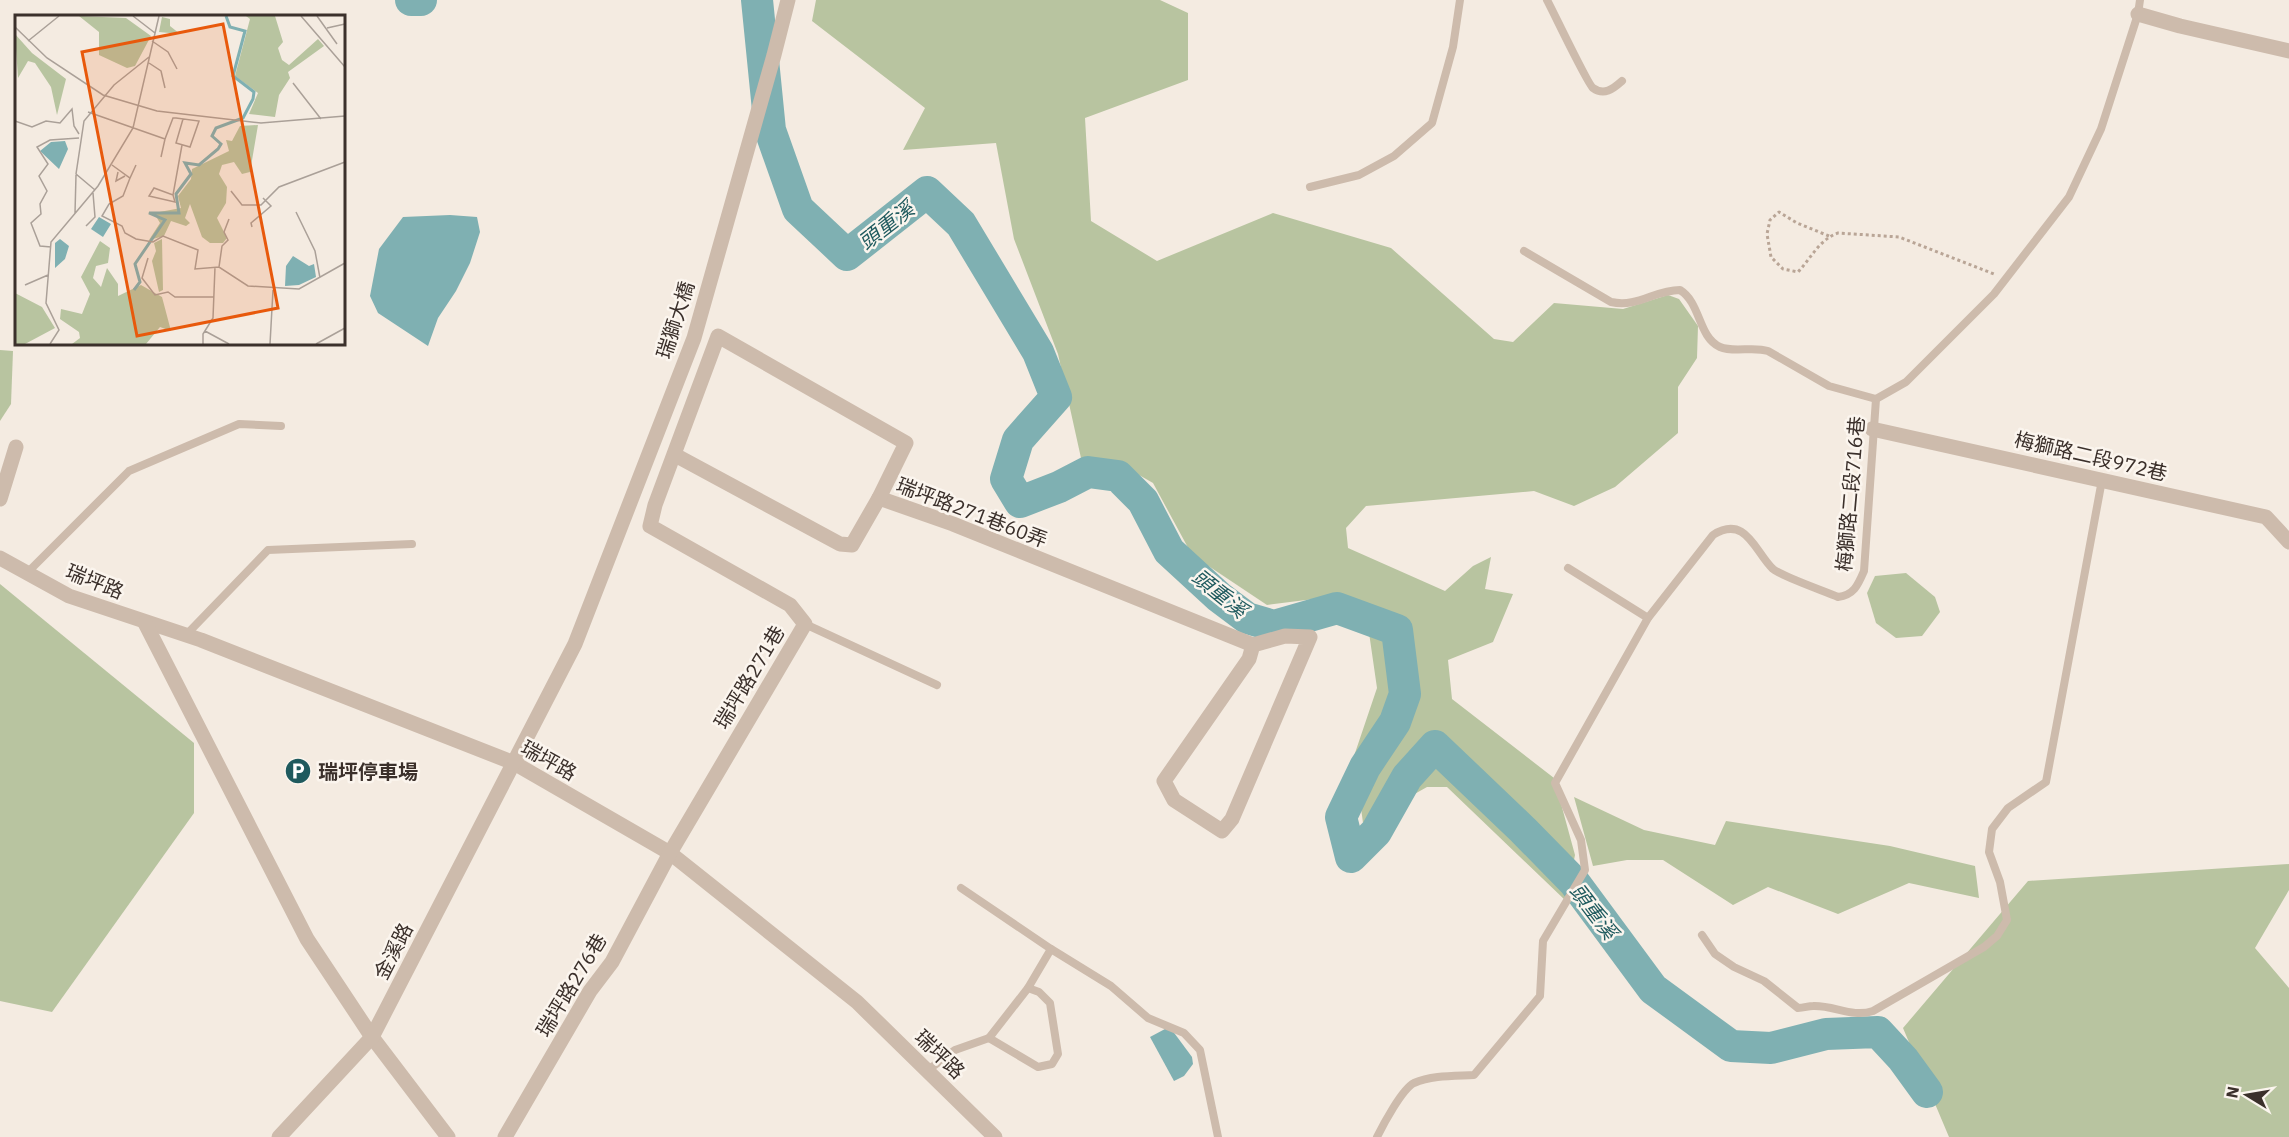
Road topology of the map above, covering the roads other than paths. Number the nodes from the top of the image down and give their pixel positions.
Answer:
1 (788, 0) edge
2 (1460, 0) edge
3 (1547, 0) edge
4 (2139, 7) edge
5 (2289, 51) edge
6 (1622, 81) dead end
7 (1310, 187) dead end
8 (1524, 251) dead end
9 (1876, 399) junction
10 (281, 426) dead end
11 (1872, 429) junction
12 (16, 447) dead end
13 (675, 454) junction
14 (2102, 480) junction
15 (879, 498) junction
16 (0, 499) edge
17 (2289, 542) edge
18 (412, 544) dead end
19 (0, 558) edge
20 (1568, 568) dead end
21 (26, 574) junction
22 (1648, 618) junction
23 (145, 623) junction
24 (806, 624) junction
25 (186, 636) junction
26 (1253, 645) junction
27 (937, 685) dead end
28 (514, 763) junction
29 (670, 853) junction
30 (961, 888) dead end
31 (1702, 935) dead end
32 (1051, 949) junction
33 (1028, 988) junction
34 (372, 1037) junction
35 (989, 1038) junction
36 (928, 1070) junction
37 (279, 1137) edge
38 (448, 1137) edge
39 (505, 1137) edge
40 (995, 1137) edge
41 (1218, 1137) edge
42 (1377, 1137) edge

1 - 28 street, 瑞獅大橋
2 - 7 lane
3 - 6 lane
4 - 5 street
4 - 9 lane, 梅獅路二段716巷
8 - 9 lane
9 - 11 lane, 梅獅路二段716巷
10 - 21 lane
11 - 14 street, 梅獅路二段972巷
11 - 22 lane, 梅獅路二段716巷
12 - 16 street
13 - 15 street, 瑞坪路271巷60弄
13 - 15 street
13 - 24 street, 瑞坪路271巷
14 - 17 street, 梅獅路二段972巷
14 - 31 lane
15 - 26 street, 瑞坪路271巷60弄
18 - 25 lane
19 - 21 street, 瑞坪路
20 - 22 lane
21 - 23 street, 瑞坪路
22 - 42 lane, 梅獅路二段716巷
23 - 25 street, 瑞坪路
23 - 34 street
24 - 27 lane
24 - 29 street, 瑞坪路271巷
25 - 28 street, 瑞坪路
26 - 26 street
28 - 29 street, 瑞坪路
28 - 34 street, 金溪路
29 - 36 street, 瑞坪路
29 - 39 street, 瑞坪路276巷
30 - 32 lane
32 - 33 lane
32 - 41 lane
33 - 35 lane
33 - 35 lane
34 - 37 street, 金溪路
34 - 38 street
35 - 36 lane
36 - 40 street, 瑞坪路

